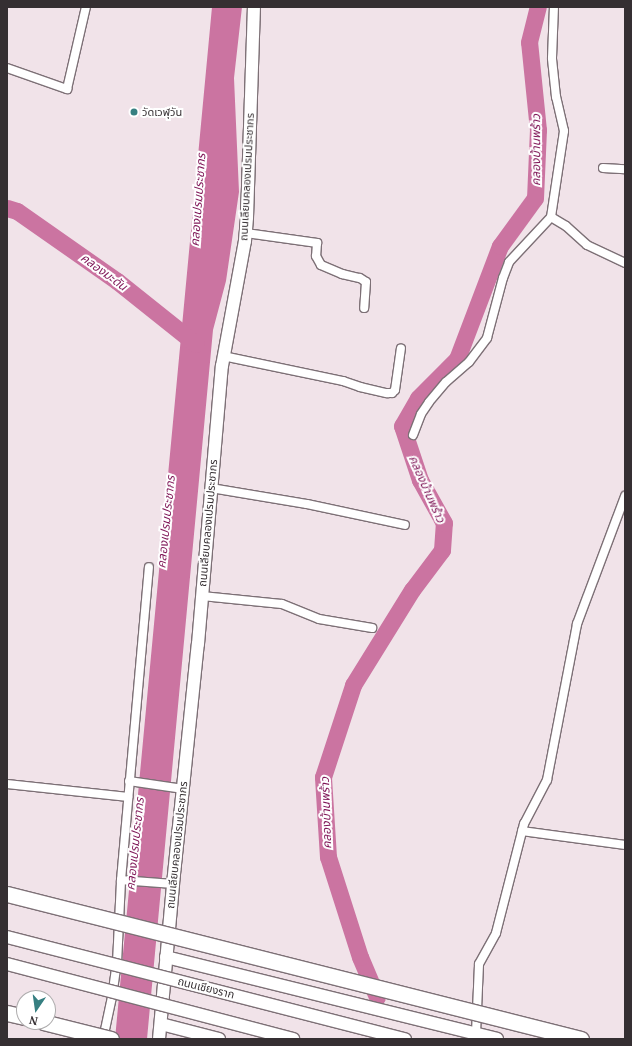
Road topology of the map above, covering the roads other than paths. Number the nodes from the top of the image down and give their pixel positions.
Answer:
1 (86, 7) edge
2 (254, 7) edge
3 (554, 7) edge
4 (7, 68) edge
5 (603, 168) dead end
6 (625, 169) edge
7 (551, 217) junction
8 (246, 233) junction
9 (625, 263) edge
10 (364, 308) dead end
11 (401, 348) dead end
12 (223, 356) junction
13 (412, 435) dead end
14 (211, 488) junction
15 (625, 496) edge
16 (405, 525) dead end
17 (149, 567) dead end
18 (202, 596) junction
19 (372, 628) dead end
20 (132, 781) junction
21 (7, 784) edge
22 (179, 788) junction
23 (128, 797) junction
24 (522, 831) junction
25 (625, 845) edge
26 (124, 880) junction
27 (168, 884) junction
28 (7, 894) edge
29 (7, 937) edge
30 (166, 957) junction
31 (7, 964) edge
32 (161, 1024) junction
33 (56, 1025) edge
34 (476, 1033) junction
35 (103, 1039) edge
36 (111, 1039) edge
37 (159, 1039) edge
38 (219, 1039) edge
39 (293, 1039) edge
40 (405, 1039) edge
41 (497, 1039) edge
42 (581, 1039) edge

1 - 4 street
2 - 8 main road, ถนนเลียบคลองเปรมประชากร
3 - 7 street
5 - 6 street
7 - 9 street
7 - 13 street
8 - 10 street
8 - 12 main road, ถนนเลียบคลองเปรมประชากร
11 - 12 street
12 - 14 main road, ถนนเลียบคลองเปรมประชากร
14 - 16 street
14 - 18 main road, ถนนเลียบคลองเปรมประชากร
15 - 24 street
17 - 20 street
18 - 19 street
18 - 22 main road, ถนนเลียบคลองเปรมประชากร
20 - 22 street
20 - 23 street
21 - 23 street
22 - 27 main road, ถนนเลียบคลองเปรมประชากร
23 - 26 street
24 - 25 street
24 - 34 street
26 - 27 street
26 - 35 street
27 - 30 main road, ถนนเลียบคลองเปรมประชากร
28 - 42 highway, bridge
29 - 40 main road, ถนนเชียงราก, bridge
30 - 32 main road, ถนนเลียบคลองเปรมประชากร
30 - 34 main road
31 - 39 main road, bridge
32 - 37 main road, ถนนเลียบคลองเปรมประชากร
32 - 38 main road
33 - 36 highway, bridge
34 - 41 main road

